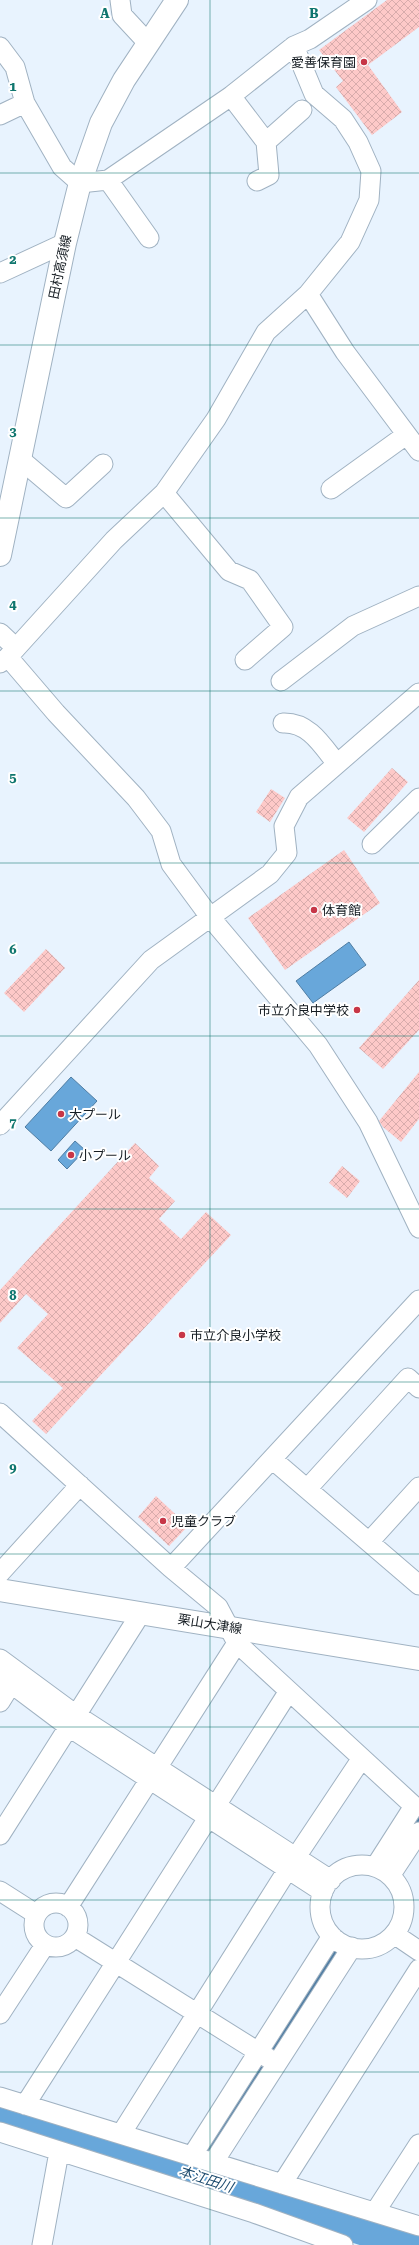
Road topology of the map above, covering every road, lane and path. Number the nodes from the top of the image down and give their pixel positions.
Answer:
1 (120, 0) edge
2 (177, 0) edge
3 (367, 0) edge
4 (148, 43) junction
5 (294, 46) junction
6 (0, 47) edge
7 (231, 96) junction
8 (25, 103) junction
9 (302, 110) dead end
10 (0, 115) edge
11 (266, 142) junction
12 (108, 180) junction
13 (257, 181) dead end
14 (80, 183) junction
15 (149, 238) dead end
16 (65, 243) junction
17 (0, 273) edge
18 (308, 294) junction
19 (406, 435) junction
20 (419, 451) edge
21 (20, 459) junction
22 (103, 464) dead end
23 (331, 489) dead end
24 (164, 493) junction
25 (0, 554) edge
26 (419, 597) edge
27 (0, 633) edge
28 (8, 656) edge
29 (245, 660) dead end
30 (281, 681) dead end
31 (419, 693) edge
32 (283, 723) dead end
33 (337, 764) junction
34 (419, 798) edge
35 (372, 844) dead end
36 (210, 917) junction
37 (0, 1125) edge
38 (419, 1228) edge
39 (419, 1300) edge
40 (419, 1388) edge
41 (0, 1413) edge
42 (272, 1459) junction
43 (80, 1485) junction
44 (419, 1487) edge
45 (307, 1489) junction
46 (369, 1542) junction
47 (171, 1568) junction
48 (0, 1572) edge
49 (419, 1585) edge
50 (0, 1590) edge
51 (141, 1613) junction
52 (232, 1635) junction
53 (0, 1659) edge
54 (419, 1659) edge
55 (10, 1677) edge
56 (289, 1692) junction
57 (0, 1702) edge
58 (73, 1721) junction
59 (362, 1758) junction
60 (154, 1773) junction
61 (213, 1811) junction
62 (419, 1832) edge
63 (0, 1835) edge
64 (292, 1863) junction
65 (383, 1871) junction
66 (327, 1886) junction
67 (0, 1891) edge
68 (68, 1907) junction
69 (36, 1914) junction
70 (397, 1929) junction
71 (332, 1936) junction
72 (419, 1936) edge
73 (75, 1937) junction
74 (45, 1945) junction
75 (352, 1948) junction
76 (419, 1951) edge
77 (116, 1963) junction
78 (419, 1968) edge
79 (197, 2013) junction
80 (0, 2014) edge
81 (267, 2057) junction
82 (0, 2097) edge
83 (26, 2105) junction
84 (0, 2132) edge
85 (121, 2134) junction
86 (419, 2144) edge
87 (60, 2152) junction
88 (192, 2156) junction
89 (213, 2163) junction
90 (282, 2184) junction
91 (374, 2212) junction
92 (419, 2226) edge
93 (42, 2245) edge
94 (343, 2245) edge

1 - 4 street
2 - 4 main road, 田村高須線
3 - 5 street
4 - 14 main road, 田村高須線
5 - 7 street
5 - 18 street
6 - 8 street
7 - 11 street
7 - 12 street
8 - 10 street
8 - 14 street
9 - 11 street
11 - 13 street
12 - 14 street
12 - 15 street
14 - 16 main road, 田村高須線
16 - 17 street
16 - 21 main road, 田村高須線
18 - 19 street
18 - 24 street
19 - 20 street
19 - 23 street
21 - 22 street
21 - 25 main road, 田村高須線
24 - 28 street
24 - 29 street
26 - 30 street
27 - 28 street
28 - 36 street
31 - 33 street
32 - 33 street
33 - 36 street
34 - 35 street
36 - 37 street
36 - 38 street
39 - 42 street
40 - 45 street
41 - 43 street
42 - 45 street
42 - 47 street
43 - 47 street
43 - 48 street
44 - 46 street
45 - 46 street
46 - 49 street
47 - 52 street
50 - 51 main road, 栗山大津線
51 - 52 main road, 栗山大津線
51 - 58 street
52 - 54 main road, 栗山大津線
52 - 56 street
52 - 60 street
53 - 55 street
55 - 57 street
55 - 58 street
56 - 59 street
56 - 61 street
58 - 60 street
58 - 63 street
59 - 64 street
59 - 65 street
60 - 61 street
60 - 68 street
61 - 64 street
61 - 77 street
62 - 65 street
64 - 66 street
64 - 79 street
65 - 66 street
65 - 70 street
66 - 71 street
67 - 69 street
68 - 69 street
68 - 73 street
69 - 74 street
70 - 72 street
70 - 75 street
70 - 76 street
71 - 75 street
71 - 81 street
73 - 74 street
73 - 77 street
74 - 80 street
75 - 81 street
77 - 79 street
77 - 83 street
78 - 90 street
79 - 81 street
79 - 85 street
81 - 88 street
81 - 89 street
82 - 83 street
83 - 85 street
84 - 87 street
85 - 88 street
86 - 91 street
87 - 93 street
87 - 94 street
88 - 89 street
89 - 90 street
90 - 91 street
91 - 92 street

